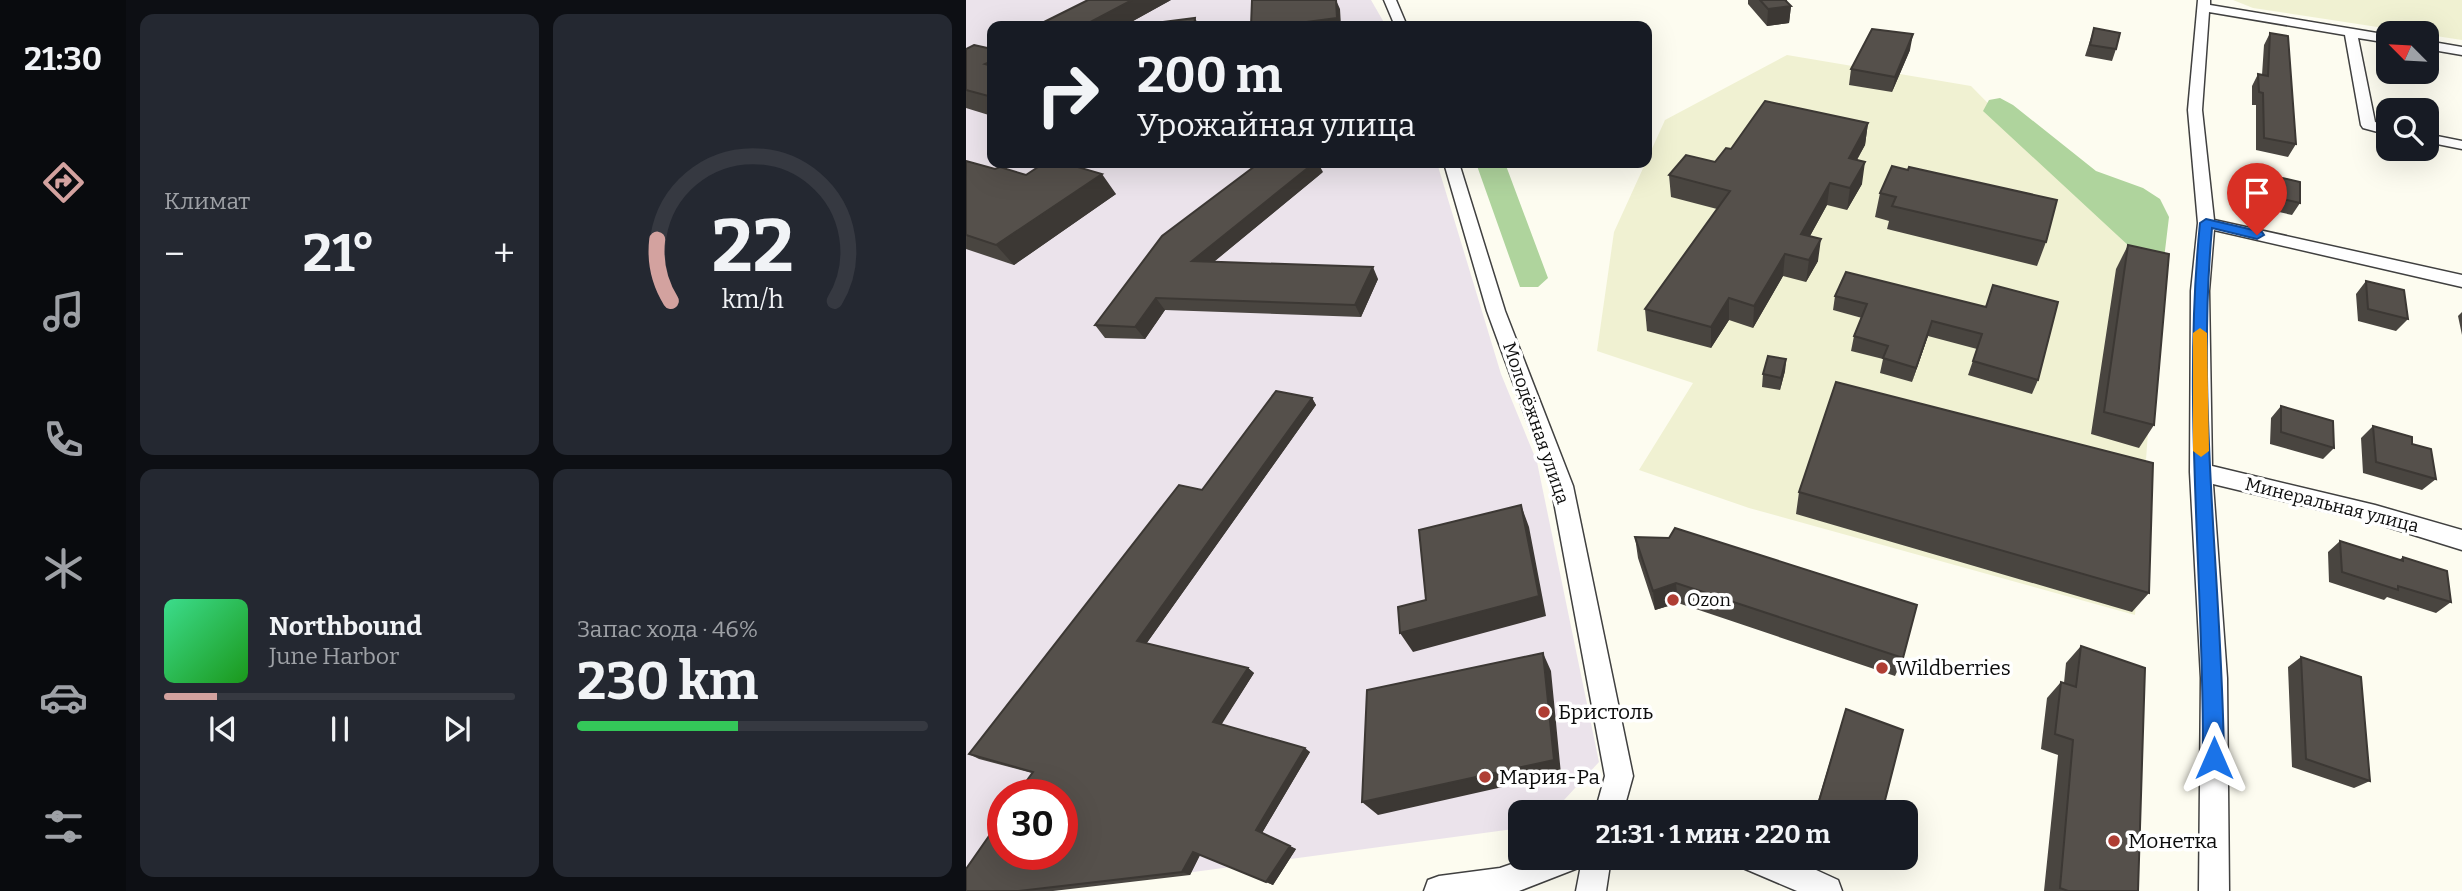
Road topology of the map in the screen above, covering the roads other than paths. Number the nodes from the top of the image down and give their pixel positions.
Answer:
1 (1391, 0) edge
2 (2204, 4) edge
3 (1399, 21) edge
4 (2351, 33) junction
5 (2376, 37) edge
6 (2440, 47) edge
7 (2462, 51) edge
8 (2376, 127) edge
9 (2439, 140) edge
10 (2462, 145) edge
11 (1453, 168) edge
12 (2206, 223) junction
13 (2462, 281) edge
14 (2201, 472) junction
15 (2462, 540) edge
16 (1612, 800) edge
17 (1535, 870) edge
18 (1595, 870) edge
19 (1784, 870) edge
20 (1439, 891) edge
21 (1591, 891) edge
22 (1827, 891) edge
23 (2214, 891) edge

1 - 3 street
2 - 4 street
2 - 12 street
4 - 5 street
4 - 8 street
6 - 7 street
9 - 10 street
11 - 16 street, Молодёжная улица
12 - 13 street
12 - 14 street
14 - 15 street, Минеральная улица
14 - 23 street
17 - 20 street
18 - 21 street
19 - 22 street

